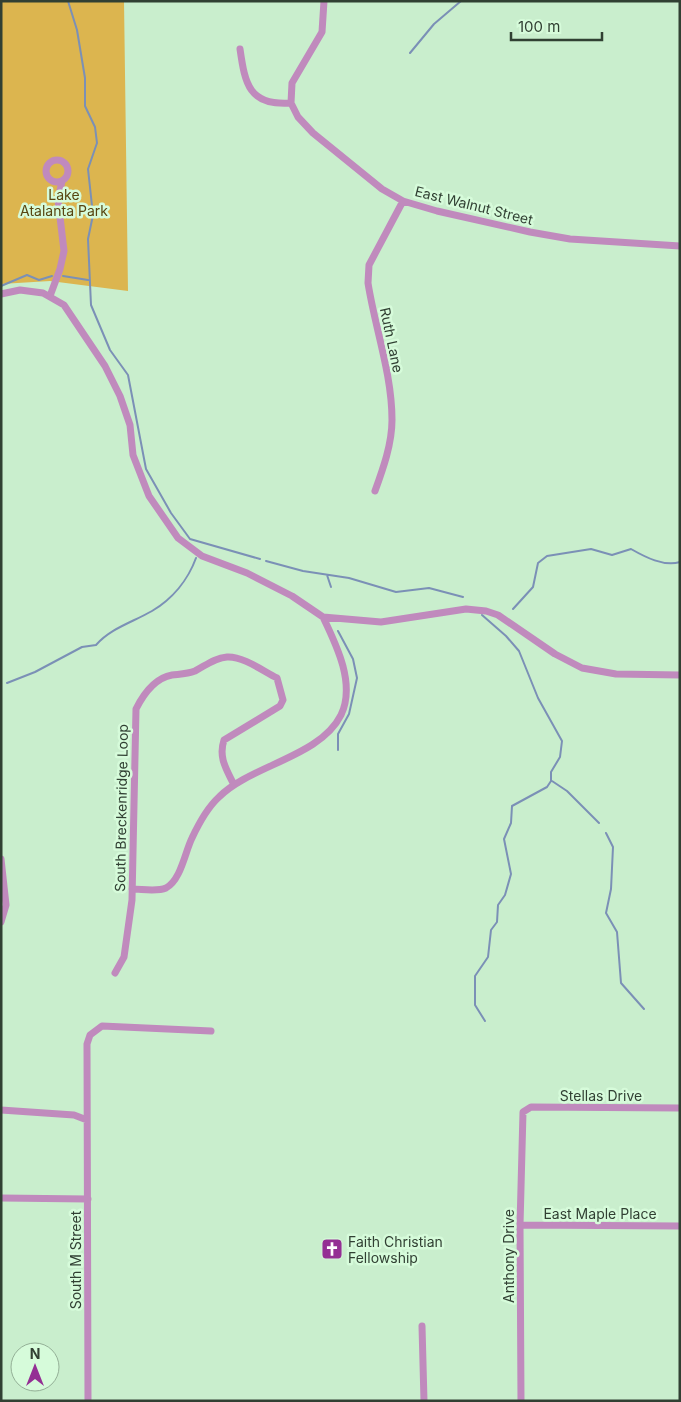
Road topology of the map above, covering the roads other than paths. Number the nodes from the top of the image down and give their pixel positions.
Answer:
1 (324, 1) edge
2 (240, 49) dead end
3 (291, 103) junction
4 (62, 181) dead end
5 (403, 200) junction
6 (680, 246) edge
7 (1, 294) edge
8 (50, 296) junction
9 (376, 491) dead end
10 (323, 616) junction
11 (680, 675) edge
12 (234, 786) junction
13 (1, 859) edge
14 (132, 889) junction
15 (3, 920) edge
16 (115, 973) dead end
17 (211, 1031) dead end
18 (680, 1108) edge
19 (1, 1110) edge
20 (523, 1112) joint
21 (87, 1120) junction
22 (1, 1198) edge
23 (88, 1198) junction
24 (520, 1225) junction
25 (680, 1226) edge
26 (422, 1326) dead end
27 (88, 1401) edge
28 (424, 1401) edge
29 (520, 1401) edge

1 - 3 street
2 - 3 street
3 - 5 street, East Walnut Street
4 - 8 street
5 - 6 street, East Walnut Street
5 - 9 street, Ruth Lane
7 - 8 street
8 - 10 street
10 - 11 street
10 - 12 street
12 - 14 street
12 - 14 street, South Breckenridge Loop
13 - 15 street
14 - 16 street, South Breckenridge Loop
17 - 21 street, South M Street
18 - 20 street, Stellas Drive
19 - 21 street
20 - 24 street, Anthony Drive
21 - 23 street, South M Street
22 - 23 street
23 - 27 street, South M Street
24 - 25 street, East Maple Place
24 - 29 street, Anthony Drive
26 - 28 street

